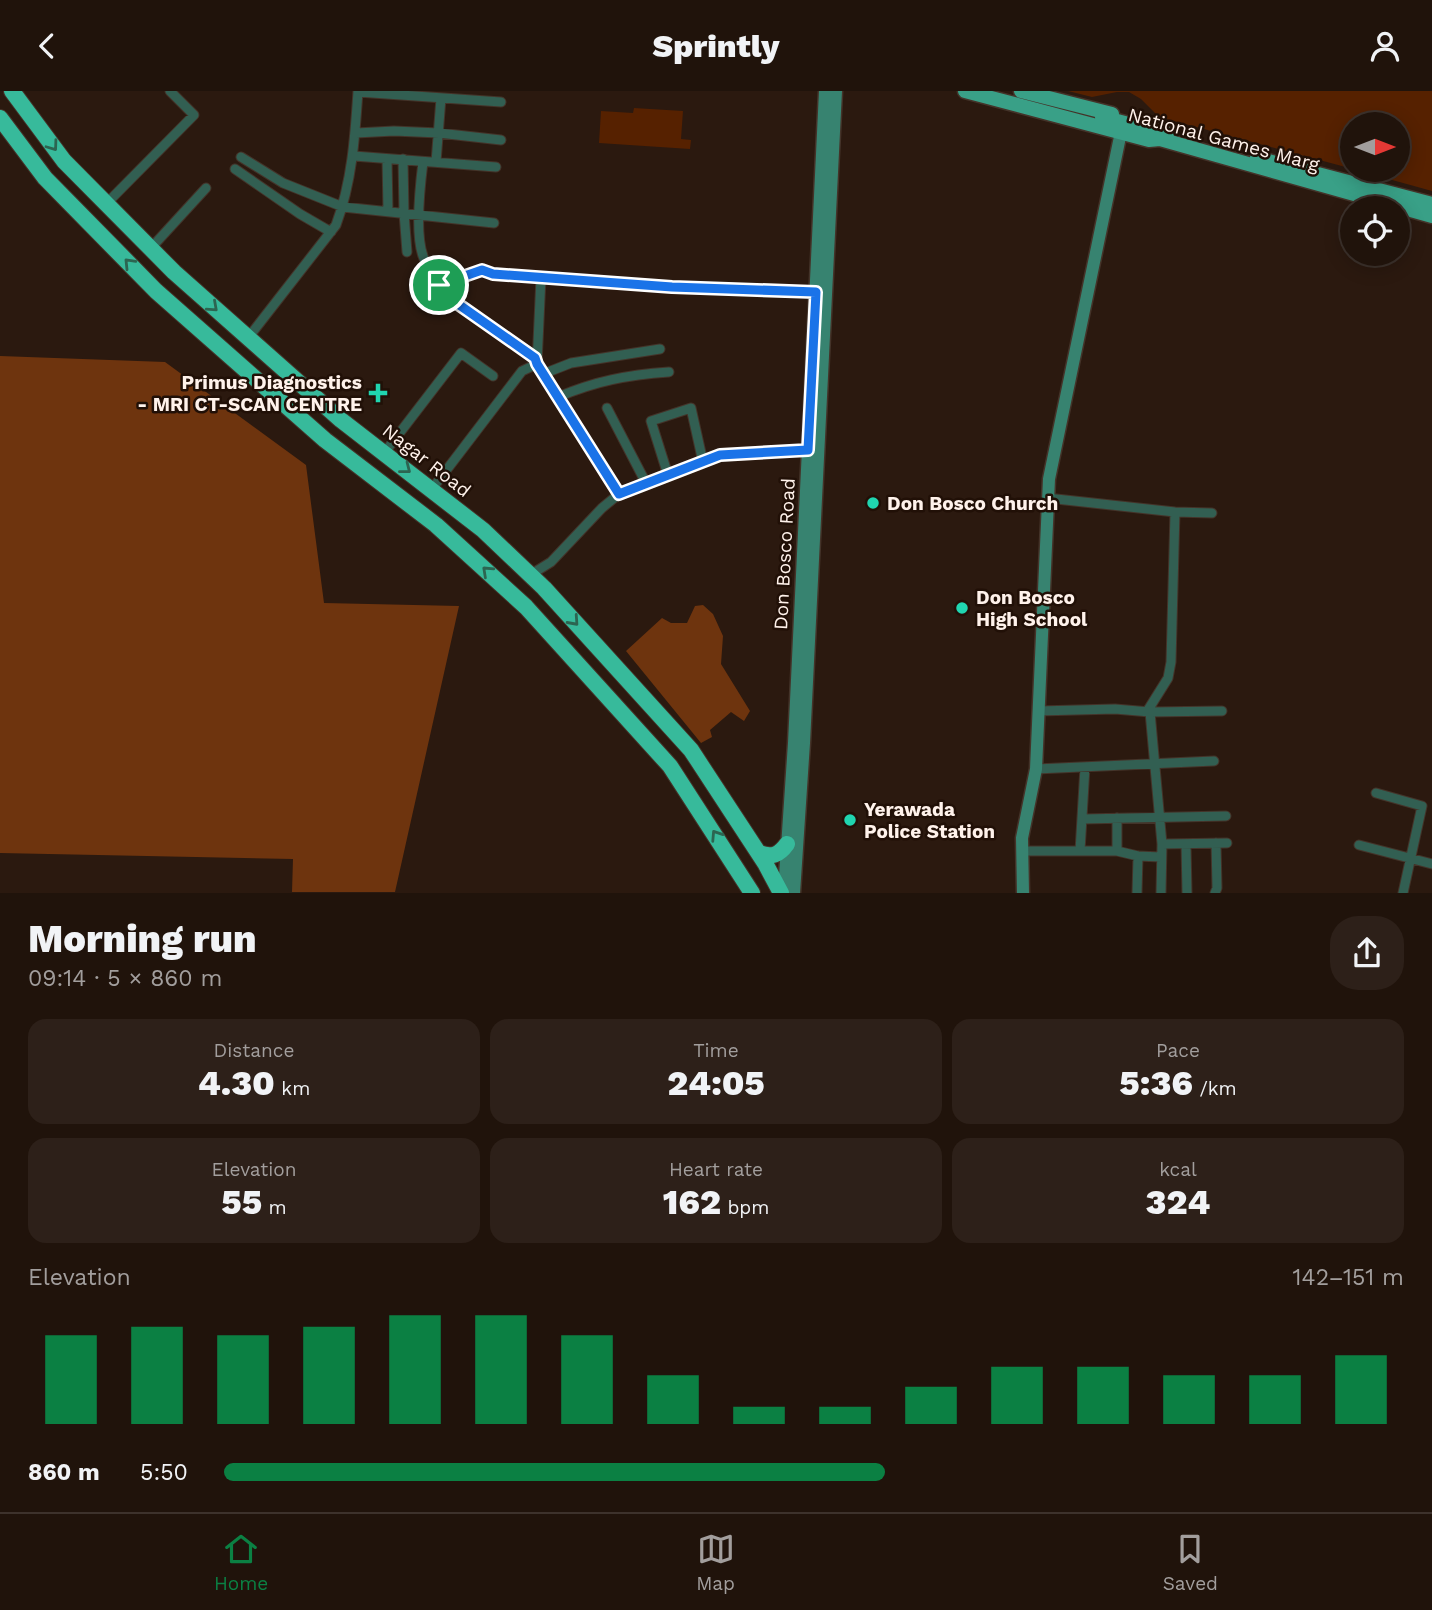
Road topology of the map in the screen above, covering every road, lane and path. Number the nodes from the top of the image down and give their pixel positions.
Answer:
1 (12, 91) edge
2 (170, 91) edge
3 (358, 91) edge
4 (825, 91) edge
5 (836, 91) edge
6 (965, 91) edge
7 (983, 91) edge
8 (1003, 91) edge
9 (1021, 91) edge
10 (442, 98) junction
11 (501, 102) dead end
12 (0, 118) edge
13 (1121, 132) junction
14 (356, 133) junction
15 (439, 133) junction
16 (1161, 136) junction
17 (501, 141) dead end
18 (354, 156) junction
19 (241, 157) dead end
20 (387, 159) junction
21 (403, 159) junction
22 (424, 162) junction
23 (436, 162) junction
24 (496, 166) dead end
25 (235, 169) dead end
26 (206, 188) dead end
27 (107, 204) junction
28 (1432, 204) edge
29 (343, 207) junction
30 (387, 211) junction
31 (404, 213) junction
32 (420, 214) junction
33 (1432, 216) edge
34 (494, 223) dead end
35 (331, 232) junction
36 (150, 248) junction
37 (407, 252) dead end
38 (541, 277) junction
39 (439, 285) junction
40 (816, 292) junction
41 (248, 338) junction
42 (660, 349) dead end
43 (536, 361) junction
44 (669, 372) dead end
45 (543, 374) junction
46 (493, 376) dead end
47 (558, 397) junction
48 (607, 408) dead end
49 (808, 450) junction
50 (385, 452) junction
51 (704, 462) junction
52 (668, 475) junction
53 (646, 483) junction
54 (432, 489) junction
55 (619, 494) junction
56 (1047, 498) junction
57 (1175, 512) junction
58 (1212, 513) dead end
59 (530, 575) junction
60 (1038, 711) junction
61 (1149, 711) junction
62 (1222, 711) dead end
63 (1214, 761) dead end
64 (1155, 762) junction
65 (1085, 767) junction
66 (1036, 769) junction
67 (1376, 793) dead end
68 (1160, 816) junction
69 (1226, 816) dead end
70 (1116, 818) junction
71 (1083, 819) junction
72 (1216, 843) junction
73 (1227, 843) dead end
74 (1162, 844) junction
75 (787, 845) junction
76 (1186, 845) junction
77 (1359, 845) dead end
78 (1022, 851) junction
79 (1080, 851) junction
80 (1116, 851) junction
81 (759, 853) junction
82 (1138, 856) junction
83 (1161, 857) junction
84 (1410, 858) junction
85 (1432, 864) edge
86 (1216, 892) edge
87 (752, 893) edge
88 (781, 893) edge
89 (793, 893) edge
90 (1023, 893) edge
91 (1137, 893) edge
92 (1161, 893) edge
93 (1187, 893) edge
94 (1403, 893) edge

1 -> 27 highway, Nagar Road
2 - 27 street
3 - 10 street
3 - 14 street
4 - 40 main road, Don Bosco Road
5 - 89 main road, Don Bosco Road
6 - 13 main road, National Games Marg
7 - 16 main road
8 - 16 main road
9 - 16 main road, National Games Marg
10 - 11 street
10 - 15 street
87 -> 12 highway
13 - 16 main road, National Games Marg
13 - 56 main road
14 - 15 street
14 - 18 street
15 - 17 street
15 - 23 street
16 - 28 main road, National Games Marg
16 - 33 main road, National Games Marg
18 - 20 street
18 - 29 street
19 - 29 street
20 - 21 street
20 - 30 street
21 - 22 street
21 - 31 street
22 - 23 street
22 - 32 street
23 - 24 street
25 - 35 street
26 - 36 street
27 - 36 highway, Nagar Road
29 - 30 street
29 - 35 street
30 - 31 street
31 - 32 street
31 - 37 street
32 - 34 street
32 - 39 street
35 - 41 street
36 -> 41 highway, Nagar Road
38 - 39 street
38 - 40 street
38 - 43 street
39 - 43 street
40 - 49 main road, Don Bosco Road
41 - 50 highway, Nagar Road
42 - 45 street
43 - 45 street
43 - 54 street
44 - 47 street
45 - 47 street
46 - 50 street
47 - 55 street
48 - 53 street
49 - 51 street
49 - 75 main road, Don Bosco Road
50 -> 54 highway, Nagar Road
51 - 52 street
51 - 52 street
52 - 53 street
53 - 55 street
54 - 59 highway, Nagar Road
55 - 59 street
56 - 57 street
56 - 60 main road
57 - 58 street
57 - 61 street
59 -> 81 highway, Nagar Road
60 - 61 street
60 - 66 main road
61 - 62 street
61 - 64 street
63 - 64 street
64 - 65 street
64 - 68 street
65 - 66 street
65 - 71 street
66 - 78 main road
67 - 84 street
68 - 69 street
68 - 70 street
68 - 74 street
70 - 71 street
70 - 80 street
71 - 79 street
72 - 73 street
72 - 76 street
72 - 86 street
74 - 76 street
74 - 83 street
75 - 81 highway
75 - 88 main road, Don Bosco Road
76 - 93 street
77 - 84 street
78 - 79 street
78 - 90 main road
79 - 80 street
80 - 82 street
81 - 88 highway, Nagar Road
82 - 83 street
82 - 91 street
83 - 92 street
84 - 85 street
84 - 94 street

